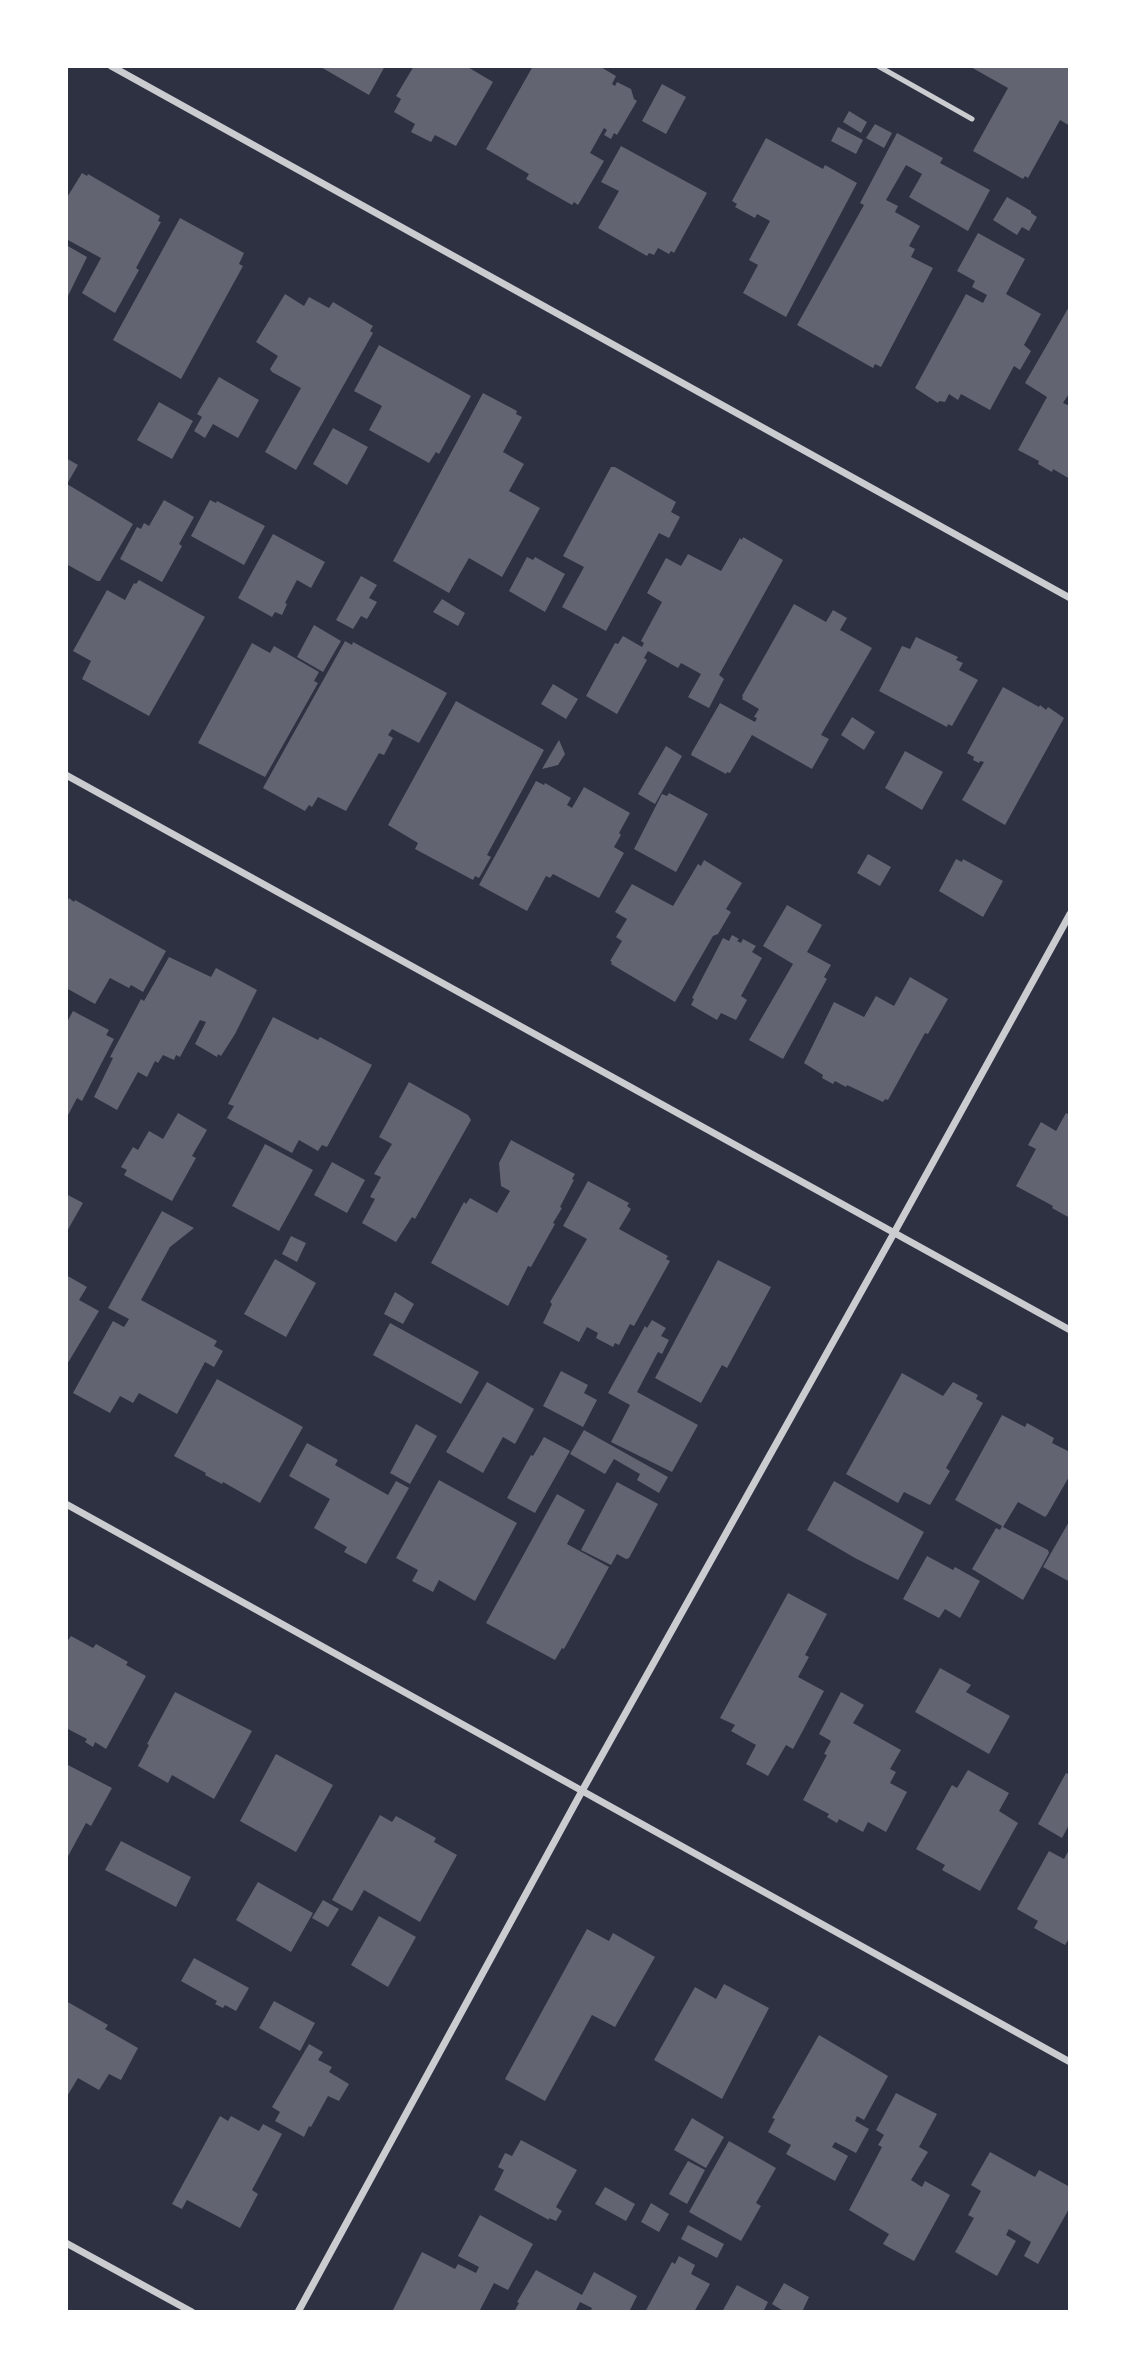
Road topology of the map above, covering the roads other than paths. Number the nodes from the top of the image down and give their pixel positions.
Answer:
1 (111, 66) edge
2 (878, 66) edge
3 (972, 118) dead end
4 (1069, 598) edge
5 (66, 775) edge
6 (1069, 914) edge
7 (894, 1233) junction
8 (1069, 1330) edge
9 (66, 1504) edge
10 (582, 1791) junction
11 (1069, 2062) edge
12 (66, 2243) edge
13 (192, 2312) edge
14 (298, 2312) edge

1 - 4 street
2 - 3 lane
5 - 7 street
6 - 7 street
7 - 8 street
7 - 10 street
9 - 10 street
10 - 11 street
10 - 14 street
12 - 13 street

